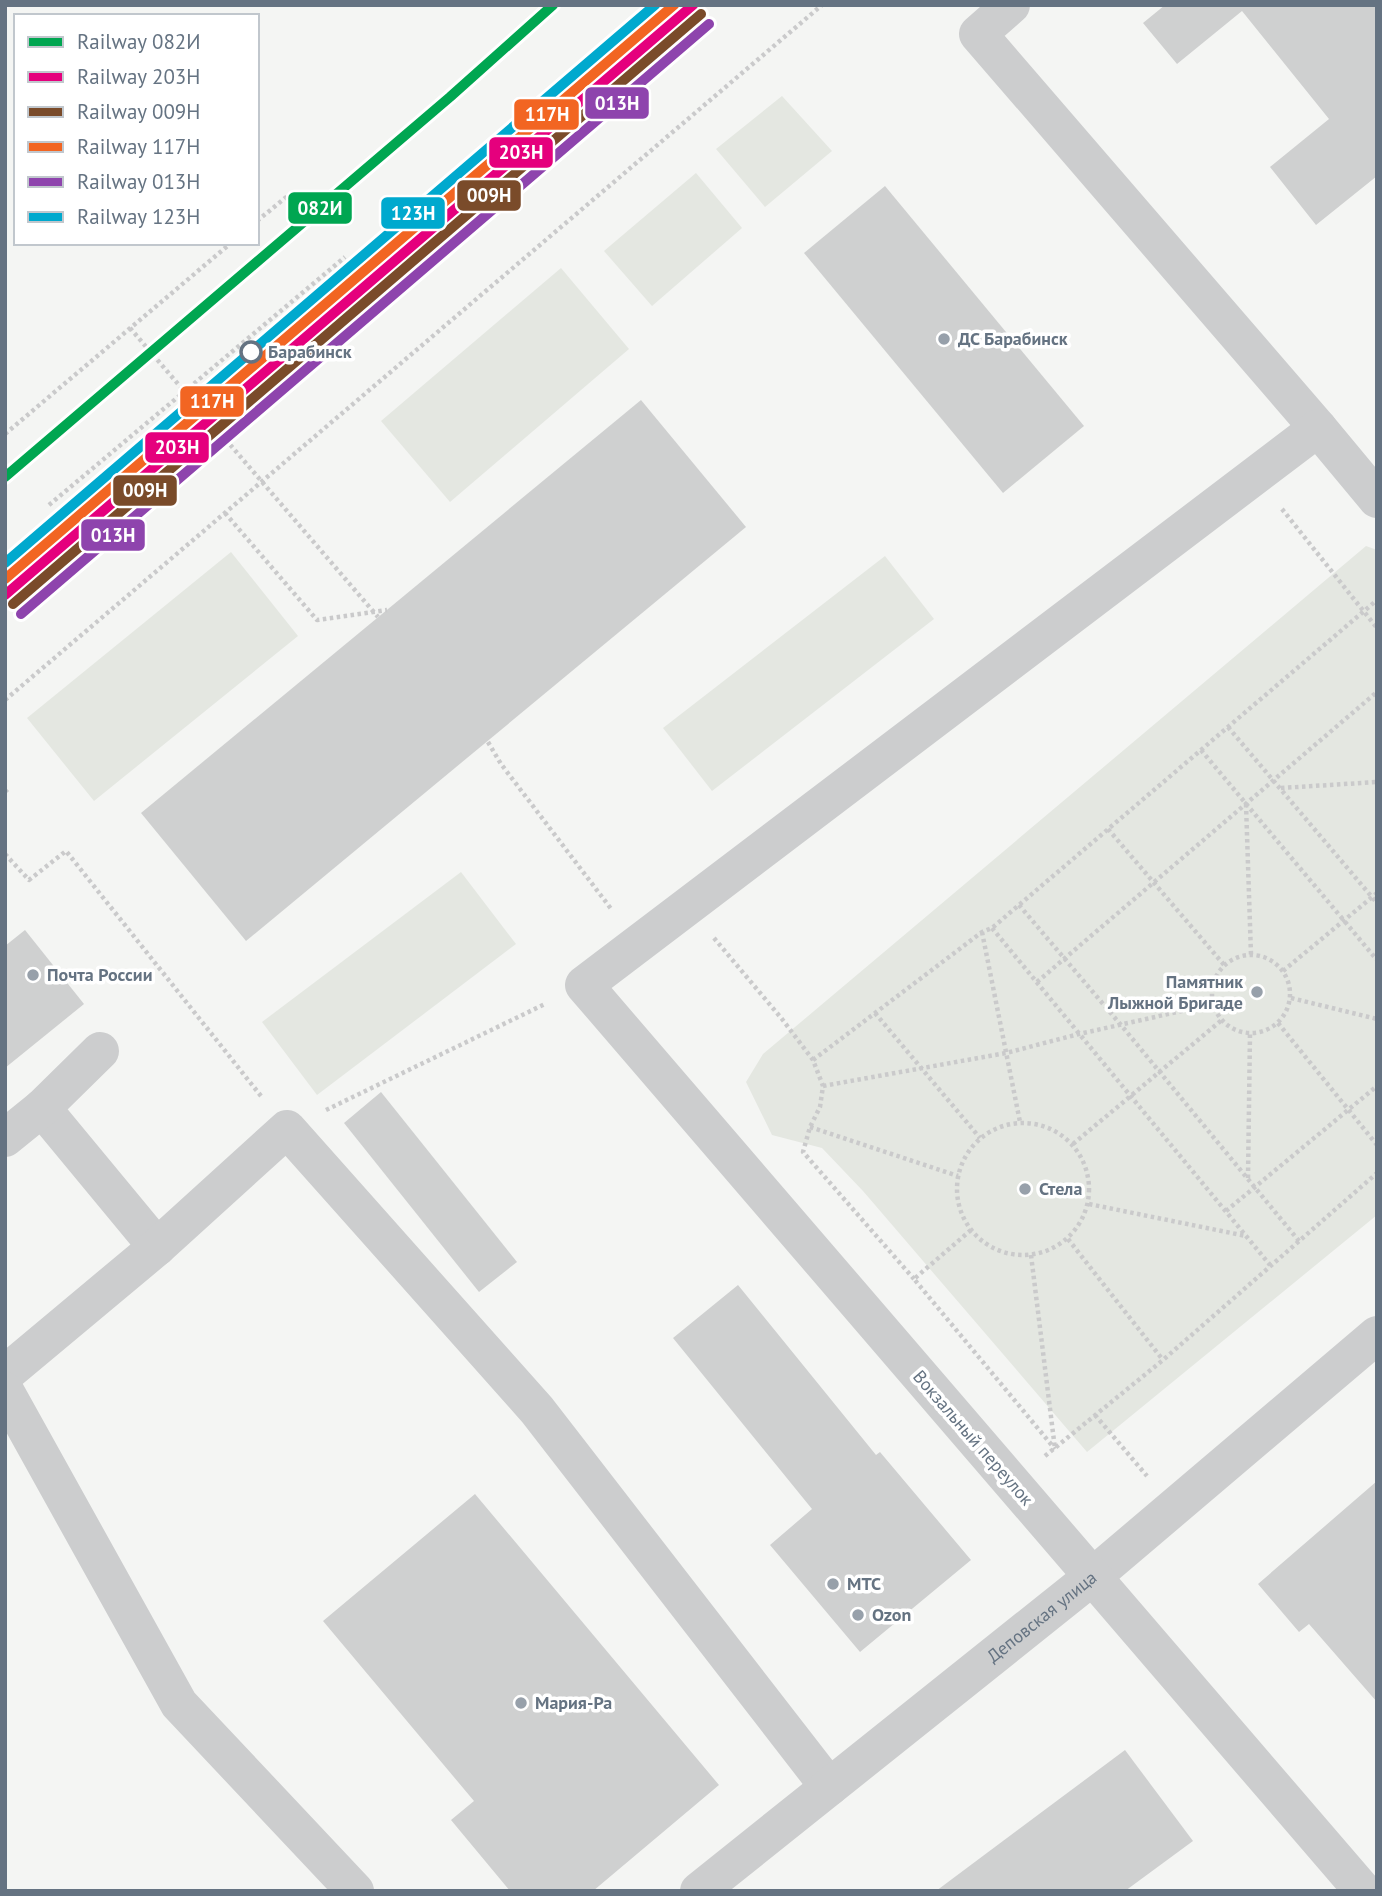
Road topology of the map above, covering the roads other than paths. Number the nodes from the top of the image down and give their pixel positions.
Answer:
1 (1011, 5) edge
2 (1318, 428) junction
3 (1377, 499) edge
4 (100, 1051) dead end
5 (41, 1108) junction
6 (5, 1138) edge
7 (157, 1247) junction
8 (1377, 1335) edge
9 (5, 1374) edge
10 (5, 1391) edge
11 (1092, 1577) junction
12 (829, 1787) junction
13 (355, 1891) edge
14 (699, 1891) edge
15 (1363, 1891) edge

1 - 2 street
2 - 3 street
2 - 11 street, Вокзальный переулок
4 - 5 street
5 - 6 street
5 - 7 street
7 - 9 street
7 - 12 street
8 - 11 street, Деповская улица
10 - 13 street
11 - 12 street, Деповская улица
11 - 15 street, Вокзальный переулок
12 - 14 street, Деповская улица

